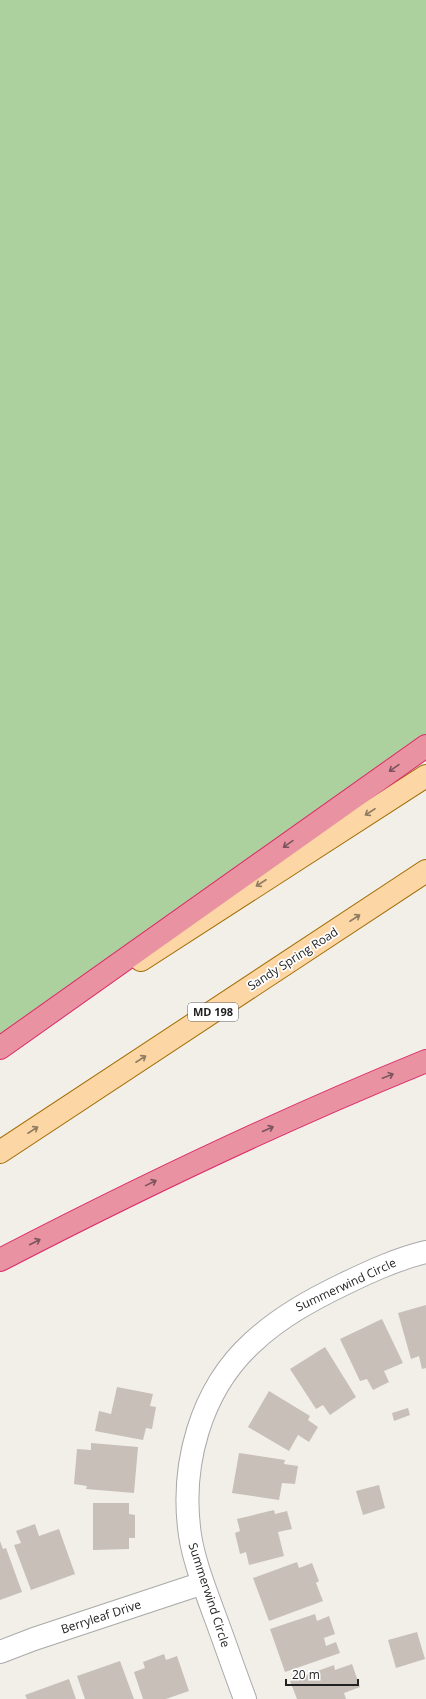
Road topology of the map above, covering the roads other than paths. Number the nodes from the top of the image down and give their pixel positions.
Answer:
1 (426, 746) edge
2 (426, 776) edge
3 (426, 871) edge
4 (0, 1048) edge
5 (0, 1051) edge
6 (426, 1061) edge
7 (0, 1152) edge
8 (426, 1252) edge
9 (0, 1260) edge
10 (203, 1583) junction
11 (0, 1652) edge
12 (245, 1699) edge

1 -> 4 highway
2 -> 5 main road
7 -> 3 main road, Sandy Spring Road / MD 198
9 -> 6 highway
8 - 10 street, Summerwind Circle
10 - 11 street, Berryleaf Drive
10 - 12 street, Summerwind Circle

